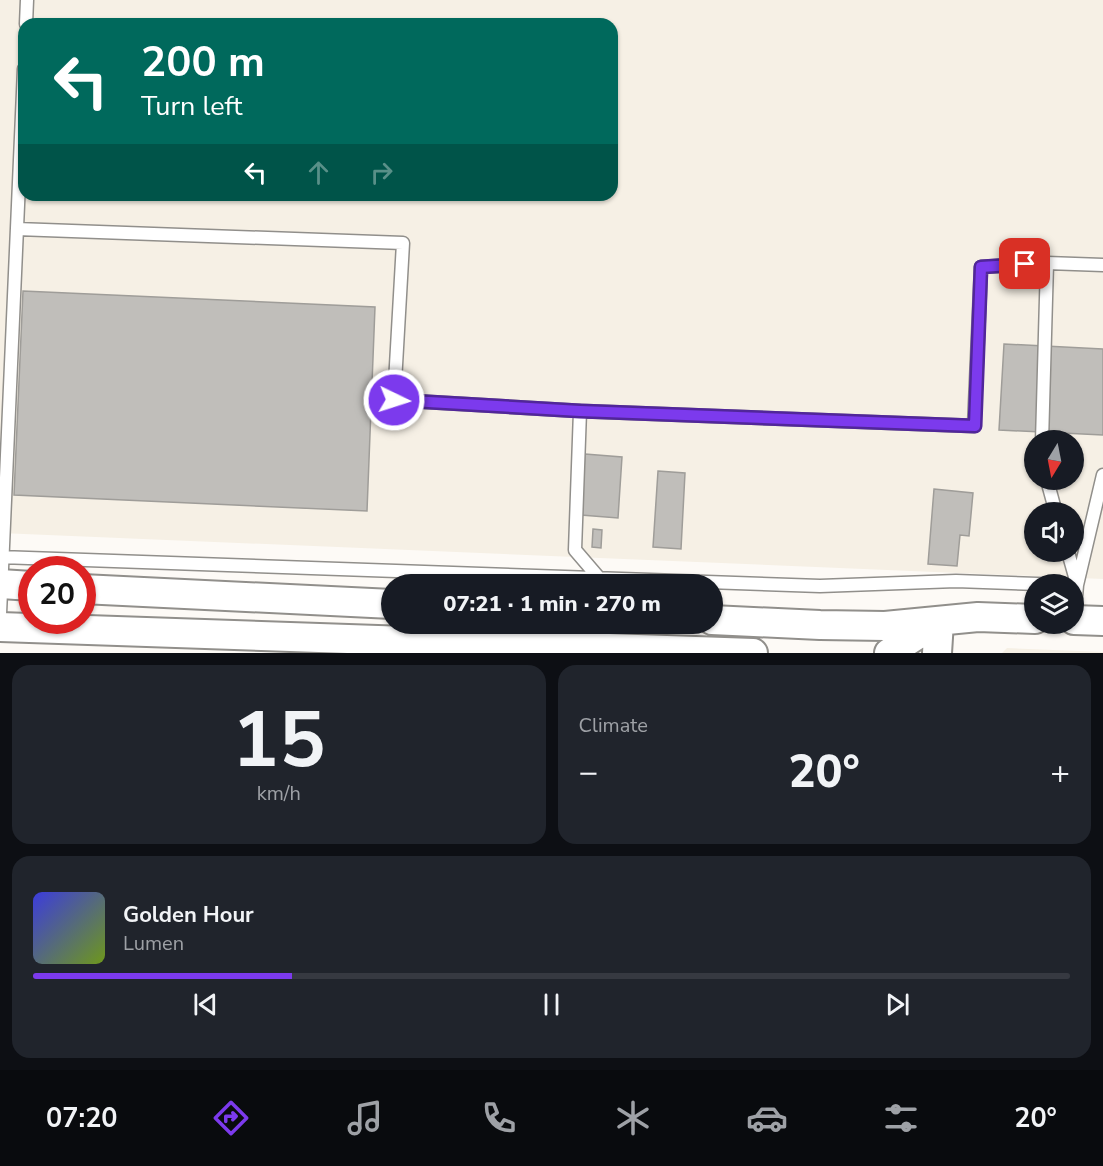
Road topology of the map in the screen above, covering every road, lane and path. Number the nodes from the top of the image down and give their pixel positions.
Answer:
1 (27, 0) edge
2 (26, 18) edge
3 (18, 201) edge
4 (17, 229) junction
5 (1047, 263) junction
6 (1103, 265) edge
7 (580, 411) junction
8 (1042, 430) edge
9 (1103, 476) edge
10 (1, 570) edge
11 (593, 574) edge
12 (1076, 574) edge
13 (381, 578) edge
14 (18, 579) edge
15 (1024, 583) edge
16 (723, 584) edge
17 (96, 590) edge
18 (381, 603) edge
19 (0, 614) edge
20 (1024, 619) edge
21 (1084, 620) edge
22 (723, 621) edge
23 (1103, 621) edge
24 (939, 622) junction
25 (0, 627) edge
26 (596, 636) edge
27 (886, 644) edge
28 (753, 653) edge
29 (937, 653) edge

1 - 2 lane
3 - 4 lane
4 - 7 lane
4 - 10 lane
5 - 6 lane
5 - 7 lane
5 - 8 lane
7 - 11 lane
9 - 12 lane
10 - 13 lane
10 - 14 street
10 - 19 lane
15 - 16 lane
17 - 18 street
20 - 24 street
21 - 23 street
22 - 27 street
24 - 27 street
24 - 29 street
25 - 26 street
26 - 28 street

